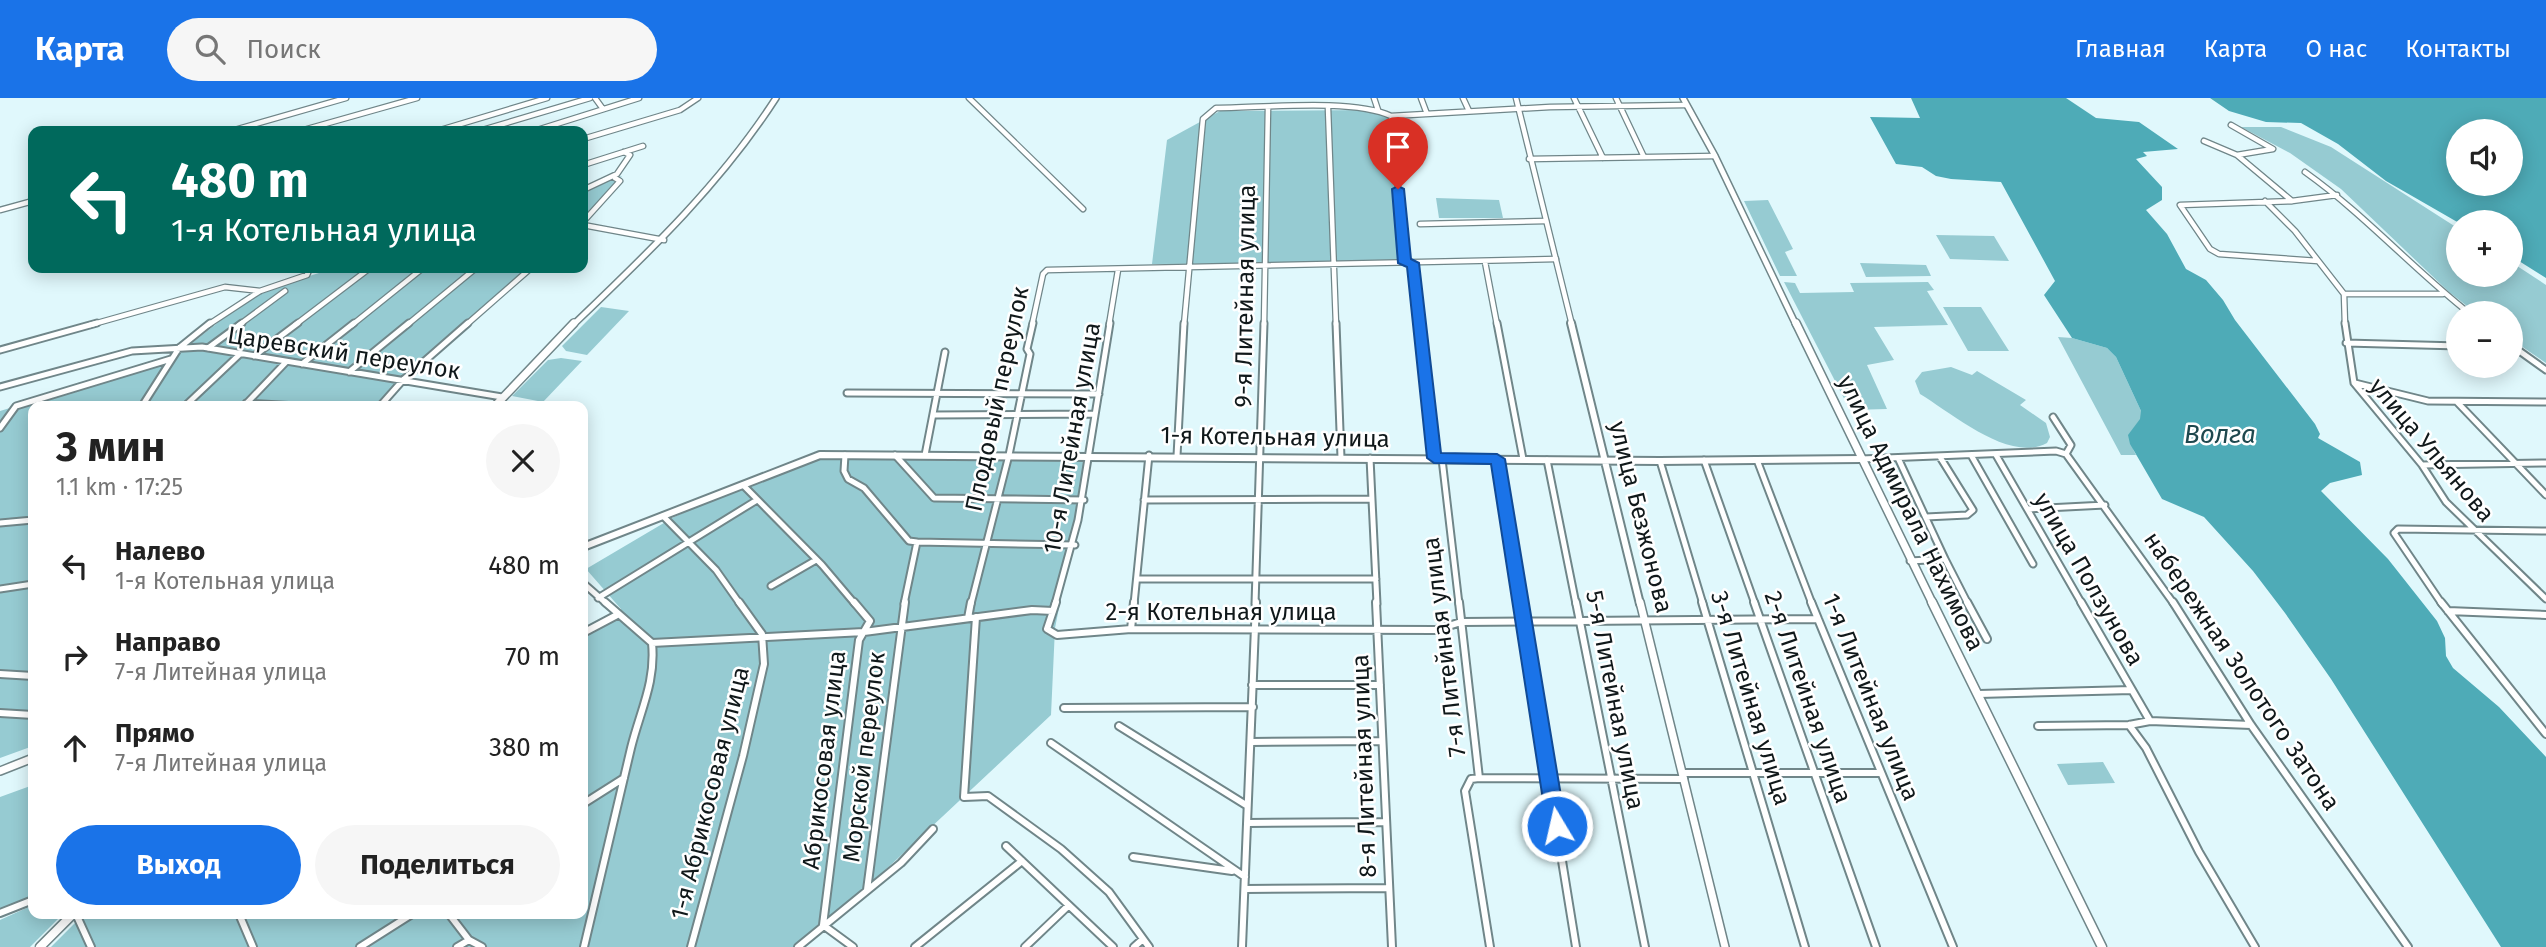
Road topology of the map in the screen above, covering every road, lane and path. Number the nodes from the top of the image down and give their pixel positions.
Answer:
1 (346, 98) edge
2 (417, 98) edge
3 (547, 98) edge
4 (592, 98) edge
5 (639, 98) edge
6 (698, 98) edge
7 (776, 98) edge
8 (969, 98) edge
9 (1333, 98) edge
10 (1374, 98) edge
11 (1421, 98) edge
12 (1463, 98) edge
13 (1516, 98) edge
14 (1574, 98) edge
15 (1616, 98) edge
16 (1683, 98) edge
17 (1619, 105) junction
18 (1686, 105) junction
19 (1268, 107) junction
20 (1578, 107) junction
21 (1331, 108) junction
22 (603, 109) junction
23 (1520, 109) junction
24 (1378, 110) junction
25 (1469, 111) junction
26 (1427, 114) junction
27 (1391, 116) junction
28 (2231, 125) dead end
29 (248, 126) edge
30 (318, 126) edge
31 (454, 126) edge
32 (497, 126) edge
33 (550, 126) edge
34 (588, 138) edge
35 (2204, 141) dead end
36 (643, 146) dead end
37 (624, 152) junction
38 (2237, 155) junction
39 (1715, 156) junction
40 (1644, 157) junction
41 (1603, 158) junction
42 (1529, 159) junction
43 (588, 163) edge
44 (2305, 172) dead end
45 (615, 178) junction
46 (588, 188) edge
47 (2336, 195) junction
48 (2265, 201) junction
49 (2291, 201) junction
50 (28, 202) edge
51 (1083, 209) dead end
52 (0, 210) edge
53 (589, 216) edge
54 (1546, 221) junction
55 (588, 224) edge
56 (1420, 224) dead end
57 (664, 240) junction
58 (1556, 259) junction
59 (1485, 261) junction
60 (2318, 261) junction
61 (1405, 263) junction
62 (1413, 263) junction
63 (1335, 264) junction
64 (1263, 266) junction
65 (1187, 269) junction
66 (1118, 270) junction
67 (308, 273) edge
68 (363, 273) edge
69 (417, 273) edge
70 (470, 273) edge
71 (525, 273) edge
72 (260, 290) junction
73 (285, 291) dead end
74 (2344, 294) junction
75 (2443, 294) junction
76 (2453, 301) edge
77 (2346, 343) junction
78 (2446, 346) edge
79 (179, 348) junction
80 (208, 348) junction
81 (0, 350) edge
82 (945, 352) dead end
83 (240, 354) junction
84 (2523, 354) edge
85 (254, 356) junction
86 (174, 357) junction
87 (286, 362) junction
88 (302, 364) junction
89 (2546, 370) edge
90 (349, 373) junction
91 (403, 380) junction
92 (2354, 383) junction
93 (0, 387) edge
94 (847, 393) dead end
95 (937, 394) junction
96 (1020, 394) junction
97 (1099, 394) junction
98 (502, 397) junction
99 (32, 401) edge
100 (145, 401) edge
101 (190, 401) edge
102 (248, 401) edge
103 (384, 401) edge
104 (499, 401) edge
105 (28, 402) edge
106 (2457, 402) junction
107 (2546, 402) edge
108 (1016, 414) junction
109 (1095, 414) junction
110 (934, 415) junction
111 (2053, 417) dead end
112 (0, 428) edge
113 (2066, 454) junction
114 (845, 455) junction
115 (895, 455) junction
116 (925, 455) junction
117 (1009, 455) junction
118 (1088, 455) junction
119 (1149, 455) junction
120 (1996, 455) junction
121 (1177, 456) junction
122 (1940, 456) junction
123 (1971, 456) junction
124 (1262, 457) junction
125 (1341, 458) junction
126 (1370, 458) junction
127 (1438, 458) junction
128 (1861, 458) junction
129 (1898, 458) junction
130 (1497, 459) junction
131 (1523, 459) junction
132 (1548, 460) junction
133 (1704, 460) junction
134 (1757, 460) junction
135 (1608, 461) junction
136 (1660, 461) junction
137 (2517, 463) junction
138 (2546, 463) edge
139 (2422, 465) junction
140 (743, 485) junction
141 (2546, 495) edge
142 (997, 499) junction
143 (1258, 499) junction
144 (1372, 499) junction
145 (757, 500) junction
146 (1084, 500) junction
147 (1144, 500) junction
148 (2105, 505) junction
149 (2028, 509) junction
150 (663, 516) junction
151 (1926, 517) junction
152 (28, 520) edge
153 (0, 523) edge
154 (2473, 530) junction
155 (2546, 531) edge
156 (689, 541) junction
157 (917, 542) junction
158 (984, 543) junction
159 (588, 545) edge
160 (1075, 545) junction
161 (1945, 559) junction
162 (816, 560) junction
163 (1910, 561) junction
164 (2033, 564) dead end
165 (1136, 579) junction
166 (1376, 579) junction
167 (1255, 580) junction
168 (28, 585) edge
169 (771, 586) dead end
170 (588, 588) edge
171 (0, 589) edge
172 (598, 598) junction
173 (2546, 599) edge
174 (1053, 611) junction
175 (2447, 611) junction
176 (617, 615) junction
177 (2546, 615) edge
178 (972, 618) junction
179 (1707, 619) junction
180 (1760, 619) junction
181 (1818, 619) junction
182 (1646, 620) junction
183 (1580, 621) junction
184 (1461, 622) junction
185 (1522, 622) junction
186 (899, 629) junction
187 (1131, 629) junction
188 (588, 630) edge
189 (1253, 630) junction
190 (1378, 630) junction
191 (864, 632) junction
192 (763, 639) junction
193 (1987, 639) dead end
194 (652, 643) junction
195 (0, 674) edge
196 (28, 676) edge
197 (1252, 685) junction
198 (1380, 685) junction
199 (2132, 690) junction
200 (1979, 694) junction
201 (1253, 707) junction
202 (1064, 708) dead end
203 (0, 713) edge
204 (28, 715) edge
205 (2150, 722) junction
206 (2250, 724) junction
207 (2129, 725) junction
208 (1119, 726) dead end
209 (2038, 726) dead end
210 (2546, 734) edge
211 (1382, 741) junction
212 (1251, 742) junction
213 (1051, 743) dead end
214 (28, 760) edge
215 (0, 771) edge
216 (1752, 772) junction
217 (1814, 772) junction
218 (1881, 773) junction
219 (1684, 776) junction
220 (624, 778) junction
221 (1479, 778) junction
222 (1549, 778) junction
223 (1612, 778) junction
224 (588, 801) edge
225 (1246, 805) junction
226 (1386, 822) junction
227 (1248, 823) junction
228 (933, 829) dead end
229 (1006, 846) dead end
230 (1133, 857) dead end
231 (1022, 861) junction
232 (1236, 871) junction
233 (1244, 877) junction
234 (1389, 888) junction
235 (1245, 889) junction
236 (867, 890) junction
237 (28, 902) edge
238 (1068, 905) junction
239 (0, 913) edge
240 (70, 919) edge
241 (77, 919) edge
242 (241, 919) edge
243 (404, 919) edge
244 (453, 919) edge
245 (823, 925) junction
246 (1143, 939) junction
247 (468, 940) junction
248 (40, 947) edge
249 (91, 947) edge
250 (253, 947) edge
251 (360, 947) edge
252 (457, 947) edge
253 (482, 947) edge
254 (584, 947) edge
255 (691, 947) edge
256 (798, 947) edge
257 (853, 947) edge
258 (915, 947) edge
259 (1025, 947) edge
260 (1112, 947) edge
261 (1135, 947) edge
262 (1149, 947) edge
263 (1242, 947) edge
264 (1392, 947) edge
265 (1490, 947) edge
266 (1576, 947) edge
267 (1645, 947) edge
268 (1725, 947) edge
269 (1805, 947) edge
270 (1876, 947) edge
271 (1953, 947) edge
272 (2102, 947) edge
273 (2255, 947) edge
274 (2408, 947) edge

1 - 29 street
2 - 30 street
3 - 31 street
4 - 22 street
4 - 32 street
5 - 22 street
6 - 34 street
7 - 57 main road
8 - 51 street
9 - 21 street
10 - 24 street
11 - 26 street
12 - 25 street
13 - 23 street, улица Безжонова
14 - 20 street
15 - 17 street
16 - 18 main road, улица Адмирала Нахимова
17 - 18 street
17 - 20 street
17 - 40 street
18 - 39 main road, улица Адмирала Нахимова
19 - 21 street
19 - 64 street, 9-я Литейная улица
19 - 65 street
20 - 23 street
20 - 41 street
21 - 24 street
21 - 63 street
22 - 33 street
23 - 25 street
23 - 42 street, улица Безжонова
24 - 27 street
25 - 26 street
26 - 27 street
27 - 61 street
28 - 38 street
35 - 38 street
36 - 37 street
37 - 43 street
37 - 45 street
38 - 49 street
39 - 40 street
39 - 128 main road, улица Адмирала Нахимова
40 - 41 street
41 - 42 street
42 - 54 street, улица Безжонова
44 - 47 street
45 - 46 street
45 - 53 street
47 - 49 street
47 - 75 street
48 - 49 street
48 - 60 street
48 - 60 street
50 - 52 street
54 - 56 street
54 - 58 street, улица Безжонова
55 - 57 street
57 - 98 main road
58 - 59 street
58 - 135 street, улица Безжонова
59 - 62 street
59 - 131 street
60 - 74 street
61 - 62 street
61 - 63 street
62 - 127 street, 7-я Литейная улица
63 - 64 street
63 - 125 street
64 - 65 street
64 - 124 street, 9-я Литейная улица
65 - 66 street
65 - 121 street
66 - 96 street, Плодовый переулок
66 - 97 street, 10-я Литейная улица
67 - 72 street
68 - 85 street
69 - 88 street
70 - 90 street
71 - 91 street
72 - 79 street
72 - 81 street
73 - 80 street
74 - 75 street
74 - 77 street, улица Ульянова
75 - 76 street
77 - 78 street
77 - 92 street, улица Ульянова
79 - 80 street, Царевский переулок
79 - 86 street
79 - 93 street, Царевский переулок
80 - 83 street, Царевский переулок
82 - 95 street
83 - 85 street, Царевский переулок
83 - 101 street
84 - 89 street
85 - 87 street, Царевский переулок
86 - 99 street
86 - 100 street
87 - 88 street, Царевский переулок
87 - 102 street
88 - 90 street, Царевский переулок
90 - 91 street, Царевский переулок
91 - 98 street, Царевский переулок
91 - 103 street
92 - 106 street
92 - 139 street, улица Ульянова
94 - 95 street
95 - 96 street
95 - 110 street
96 - 97 street
96 - 108 street, Плодовый переулок
97 - 109 street, 10-я Литейная улица
98 - 104 main road
105 - 112 street
106 - 107 street
106 - 137 street
108 - 109 street
108 - 110 street
108 - 117 street, Плодовый переулок
109 - 118 street, 10-я Литейная улица
110 - 116 street
111 - 113 street, набережная Золотого Затона
113 - 120 street, 1-я Котельная улица
113 - 148 street, набережная Золотого Затона
114 - 115 street, 1-я Котельная улица
114 - 140 street, 1-я Котельная улица
114 - 157 street
115 - 116 street, 1-я Котельная улица
115 - 142 street
116 - 117 street, 1-я Котельная улица
117 - 118 street, 1-я Котельная улица
117 - 142 street, Плодовый переулок
118 - 119 street, 1-я Котельная улица
118 - 146 street, 10-я Литейная улица
119 - 121 street, 1-я Котельная улица
119 - 147 street
120 - 123 street, 1-я Котельная улица
120 - 149 street, улица Ползунова
121 - 124 street, 1-я Котельная улица
122 - 123 street, 1-я Котельная улица
122 - 129 street, 1-я Котельная улица
122 - 151 street
123 - 164 street
124 - 125 street, 1-я Котельная улица
124 - 143 street, 9-я Литейная улица
125 - 126 street, 1-я Котельная улица
126 - 127 street, 1-я Котельная улица
126 - 144 street, 8-я Литейная улица
127 - 130 street, 1-я Котельная улица
127 - 184 street, 7-я Литейная улица
128 - 129 street, 1-я Котельная улица
128 - 134 street, 1-я Котельная улица
128 - 163 main road, улица Адмирала Нахимова
129 - 151 street
130 - 131 street, 1-я Котельная улица
130 - 185 street
131 - 132 street, 1-я Котельная улица
132 - 135 street, 1-я Котельная улица
132 - 183 street, 5-я Литейная улица
133 - 134 street, 1-я Котельная улица
133 - 136 street, 1-я Котельная улица
133 - 180 street, 2-я Литейная улица
134 - 181 street, 1-я Литейная улица
135 - 136 street, 1-я Котельная улица
135 - 182 street, улица Безжонова
136 - 179 street, 3-я Литейная улица
137 - 138 street
137 - 139 street
137 - 141 street
139 - 154 street, улица Ульянова
140 - 145 street, Абрикосовая улица
140 - 150 street
142 - 146 street
142 - 158 street, Плодовый переулок
143 - 144 street
143 - 147 street
143 - 167 street, 9-я Литейная улица
144 - 166 street, 8-я Литейная улица
145 - 156 street
145 - 162 street, Абрикосовая улица
146 - 160 street, 10-я Литейная улица
147 - 165 street
148 - 149 street
148 - 206 street, набережная Золотого Затона
149 - 199 street, улица Ползунова
150 - 156 street, 1-я Абрикосовая улица
150 - 159 street
151 - 161 street
152 - 153 street
154 - 155 street
154 - 173 street, улица Ульянова
154 - 175 street
156 - 172 street
156 - 192 street, 1-я Абрикосовая улица
157 - 158 street
157 - 186 street, Морской переулок
158 - 160 street
158 - 178 street, Плодовый переулок
160 - 174 street, 10-я Литейная улица
161 - 163 street
161 - 193 street
162 - 169 street
162 - 191 street, Абрикосовая улица
163 - 200 main road, улица Адмирала Нахимова
165 - 167 street
165 - 187 street
166 - 167 street
166 - 190 street, 8-я Литейная улица
167 - 189 street, 9-я Литейная улица
168 - 171 street
170 - 172 street
172 - 176 street
174 - 178 street
174 - 187 street, 2-я Котельная улица
175 - 177 street
175 - 210 street
176 - 188 street
176 - 194 street
178 - 186 street
178 - 246 street, Плодовый переулок
179 - 180 street, 2-я Котельная улица
179 - 182 street, 2-я Котельная улица
179 - 216 street, 3-я Литейная улица
180 - 181 street, 2-я Котельная улица
180 - 217 street, 2-я Литейная улица
181 - 218 street, 1-я Литейная улица
182 - 183 street, 2-я Котельная улица
182 - 219 street, улица Безжонова
183 - 185 street, 2-я Котельная улица
183 - 223 street, 5-я Литейная улица
184 - 185 street, 2-я Котельная улица
184 - 190 street, 2-я Котельная улица
184 - 221 street, 7-я Литейная улица
185 - 222 street
186 - 191 street
186 - 236 street, Морской переулок
187 - 189 street, 2-я Котельная улица
189 - 190 street, 2-я Котельная улица
189 - 197 street, 9-я Литейная улица
190 - 198 street, 8-я Литейная улица
191 - 192 street
191 - 245 street, Абрикосовая улица
192 - 194 street
192 - 255 street, 1-я Абрикосовая улица
194 - 220 street
195 - 196 street
197 - 198 street
197 - 201 street, 9-я Литейная улица
198 - 211 street, 8-я Литейная улица
199 - 200 street
199 - 205 street, улица Ползунова
200 - 272 main road, улица Адмирала Нахимова
201 - 202 street
201 - 212 street, 9-я Литейная улица
203 - 204 street
205 - 206 street
205 - 207 street
206 - 274 street, набережная Золотого Затона
207 - 209 street
207 - 273 street
208 - 225 street
211 - 212 street
211 - 226 street, 8-я Литейная улица
212 - 225 street, 9-я Литейная улица
213 - 232 street
214 - 215 street
216 - 217 street
216 - 219 street
216 - 269 street, 3-я Литейная улица
217 - 218 street
217 - 270 street, 2-я Литейная улица
218 - 271 street, 1-я Литейная улица
219 - 223 street
219 - 268 street, улица Безжонова
220 - 224 street
220 - 254 street
221 - 222 street
221 - 265 street, 7-я Литейная улица
222 - 223 street
222 - 266 street
223 - 267 street, 5-я Литейная улица
225 - 227 street, 9-я Литейная улица
226 - 227 street
226 - 234 street, 8-я Литейная улица
227 - 233 street, 9-я Литейная улица
228 - 236 street
229 - 231 street
230 - 232 street
231 - 238 street
231 - 258 street
232 - 233 street
233 - 235 street, 9-я Литейная улица
234 - 235 street
234 - 264 street, 8-я Литейная улица
235 - 263 street, 9-я Литейная улица
236 - 245 street
237 - 239 street
238 - 259 street
238 - 260 street
240 - 248 main road
241 - 249 street
242 - 250 street
243 - 251 street
244 - 247 street
245 - 256 street
245 - 257 street
246 - 261 street
246 - 262 street
247 - 252 street
247 - 253 street

